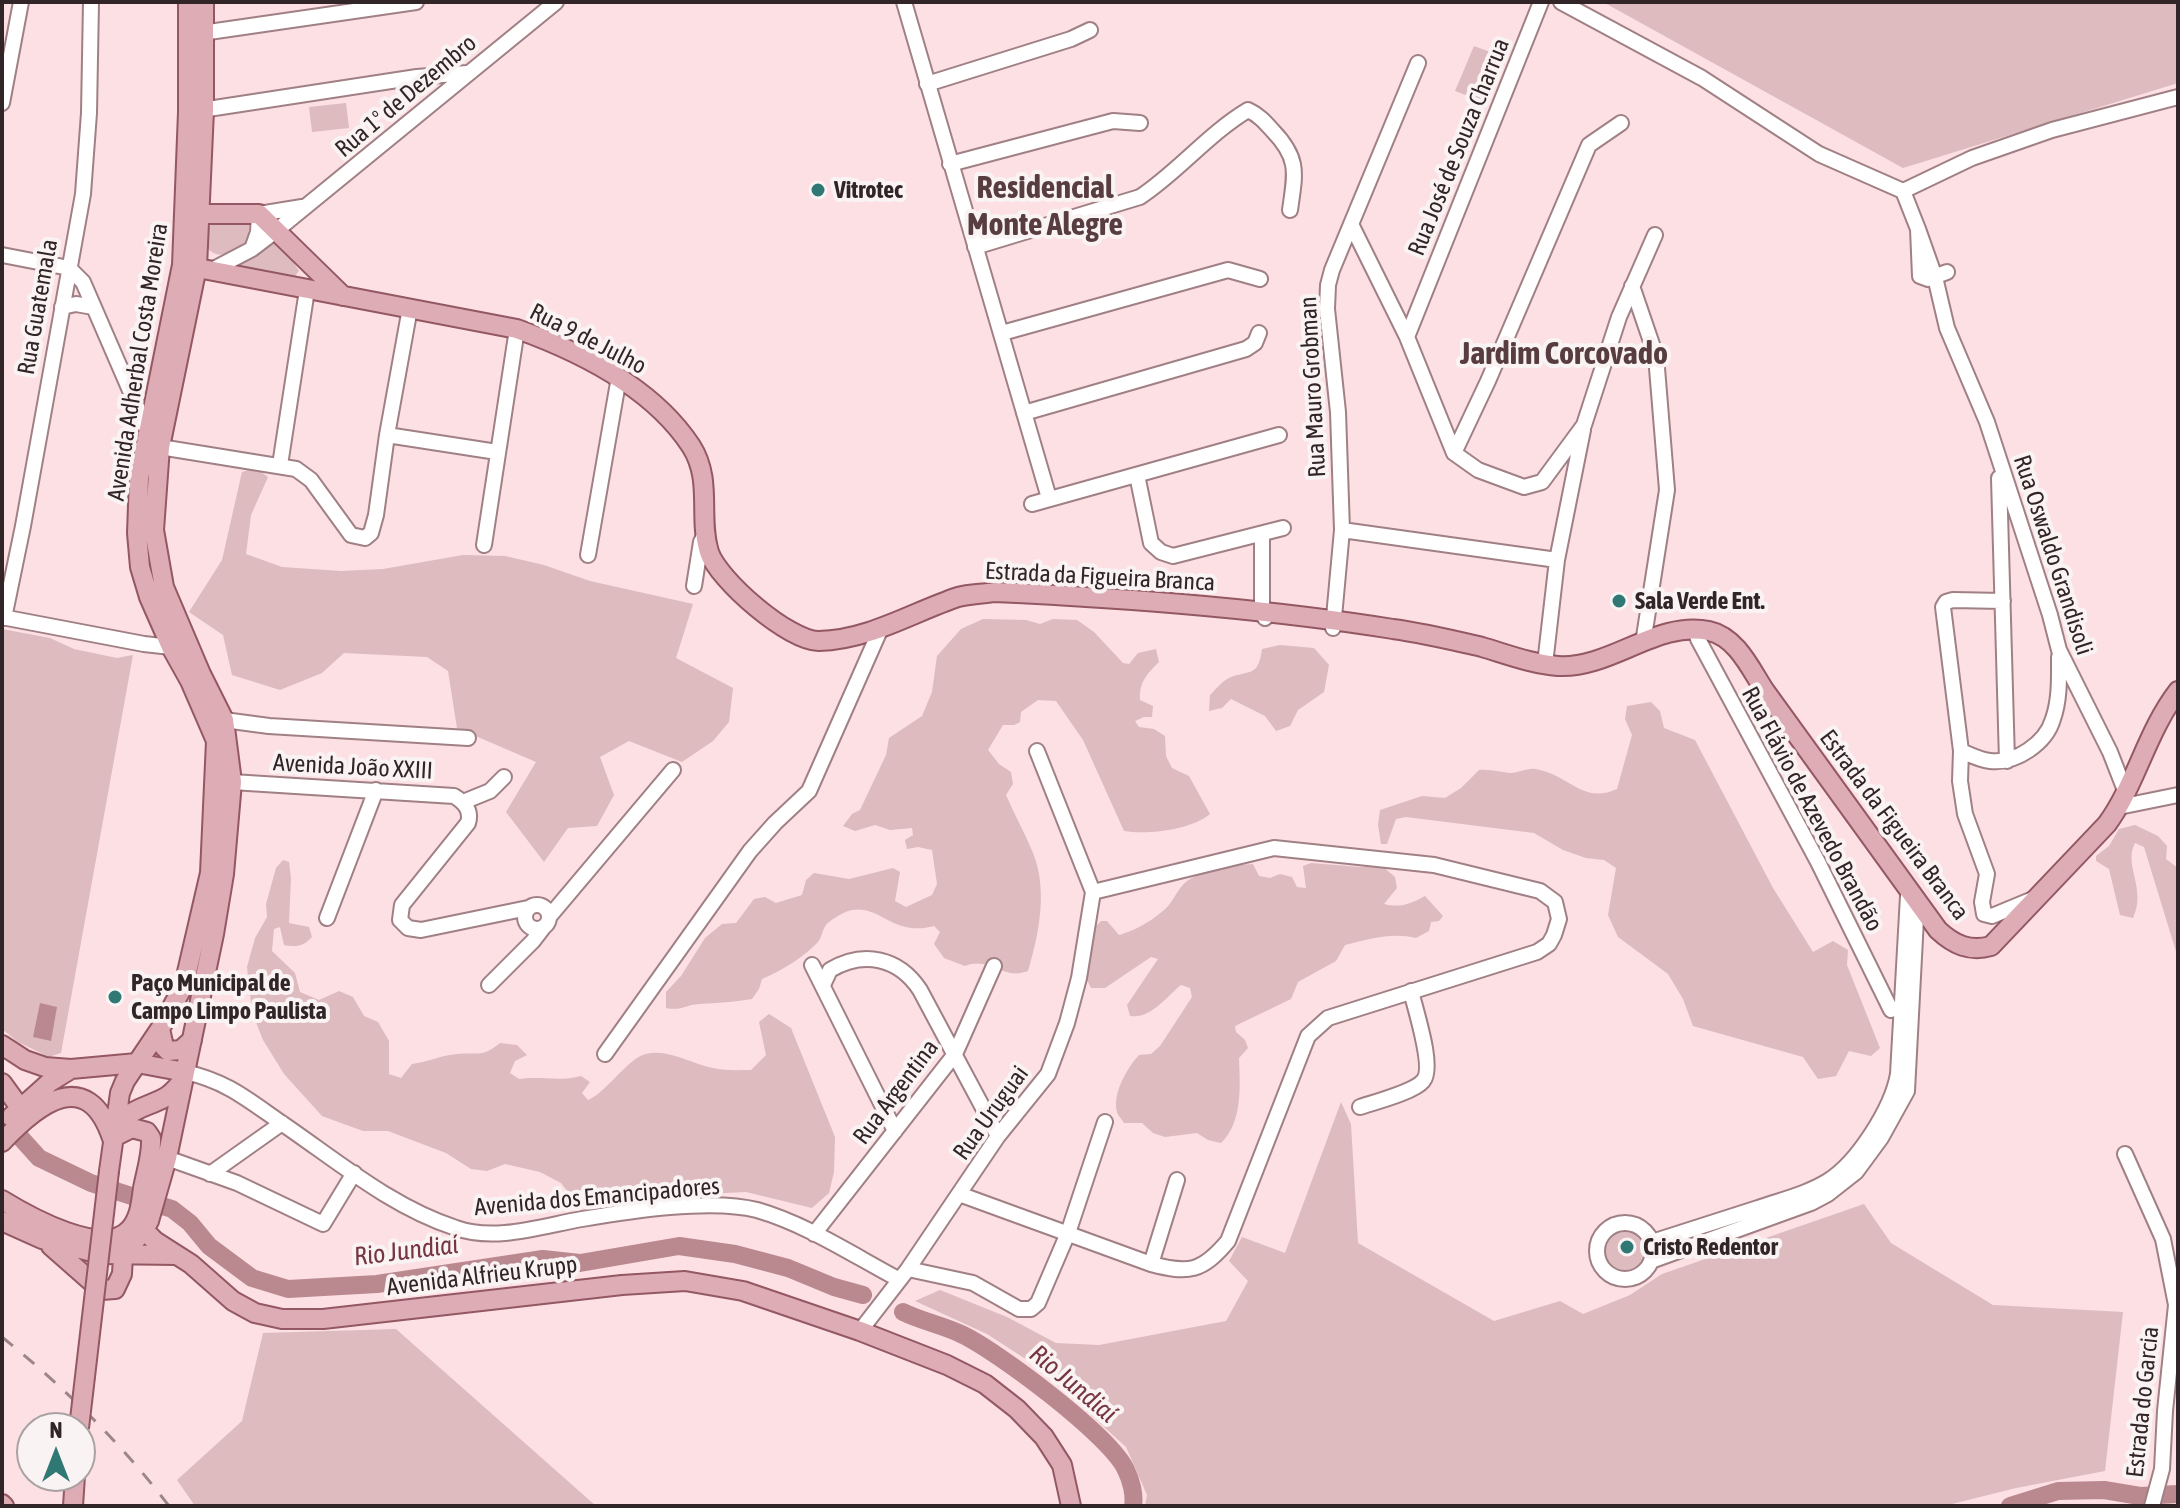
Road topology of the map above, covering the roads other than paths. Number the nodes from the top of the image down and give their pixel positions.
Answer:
1 (21, 2) edge
2 (91, 2) edge
3 (188, 2) edge
4 (204, 2) edge
5 (416, 2) edge
6 (904, 2) edge
7 (1541, 2) edge
8 (1561, 2) edge
9 (562, 3) edge
10 (1090, 30) dead end
11 (196, 34) junction
12 (1418, 63) dead end
13 (467, 73) junction
14 (927, 84) junction
15 (2178, 97) edge
16 (2, 103) edge
17 (196, 111) junction
18 (1140, 123) dead end
19 (1621, 123) dead end
20 (950, 164) junction
21 (1903, 191) junction
22 (303, 207) junction
23 (1290, 210) dead end
24 (192, 214) junction
25 (259, 214) junction
26 (1351, 224) junction
27 (277, 230) junction
28 (1655, 235) dead end
29 (975, 247) junction
30 (252, 249) junction
31 (2, 255) edge
32 (305, 258) junction
33 (197, 267) junction
34 (69, 268) junction
35 (1260, 279) dead end
36 (1632, 286) junction
37 (307, 290) junction
38 (345, 297) junction
39 (62, 307) junction
40 (93, 307) junction
41 (410, 308) junction
42 (1419, 308) junction
43 (1397, 318) junction
44 (517, 329) junction
45 (1002, 333) junction
46 (1259, 333) dead end
47 (1407, 337) junction
48 (619, 377) junction
49 (1024, 413) junction
50 (1584, 425) junction
51 (387, 435) junction
52 (1279, 435) dead end
53 (154, 440) junction
54 (497, 452) junction
55 (1454, 453) junction
56 (1999, 464) junction
57 (280, 465) junction
58 (1137, 475) junction
59 (1049, 498) junction
60 (1032, 504) dead end
61 (1283, 528) dead end
62 (1342, 530) junction
63 (706, 534) junction
64 (1262, 535) junction
65 (484, 545) dead end
66 (588, 555) dead end
67 (1557, 560) junction
68 (694, 586) dead end
69 (2003, 601) junction
70 (1264, 615) junction
71 (3, 618) edge
72 (1332, 624) junction
73 (881, 628) junction
74 (1696, 634) junction
75 (1643, 643) junction
76 (180, 647) junction
77 (2059, 650) junction
78 (1545, 664) junction
79 (2178, 691) edge
80 (224, 720) junction
81 (468, 738) dead end
82 (1037, 751) dead end
83 (1961, 751) junction
84 (2007, 761) junction
85 (673, 770) dead end
86 (504, 777) dead end
87 (232, 782) junction
88 (376, 790) junction
89 (2178, 795) edge
90 (2123, 800) junction
91 (463, 802) junction
92 (1093, 892) junction
93 (1913, 894) junction
94 (2041, 896) junction
95 (327, 918) dead end
96 (527, 919) junction
97 (546, 923) junction
98 (526, 947) junction
99 (812, 965) dead end
100 (994, 966) dead end
101 (489, 985) dead end
102 (823, 985) junction
103 (1411, 991) junction
104 (1891, 1010) dead end
105 (160, 1029) junction
106 (192, 1040) junction
107 (2, 1045) edge
108 (605, 1054) dead end
109 (955, 1054) junction
110 (137, 1063) junction
111 (71, 1069) junction
112 (184, 1076) junction
113 (2, 1083) edge
114 (64, 1096) junction
115 (1360, 1107) dead end
116 (1105, 1122) dead end
117 (282, 1123) junction
118 (13, 1124) edge
119 (895, 1131) junction
120 (1877, 1134) junction
121 (998, 1136) junction
122 (112, 1138) junction
123 (2125, 1154) dead end
124 (167, 1158) junction
125 (354, 1173) junction
126 (210, 1174) junction
127 (1177, 1180) dead end
128 (152, 1184) junction
129 (959, 1194) junction
130 (2, 1200) edge
131 (142, 1220) junction
132 (2, 1221) edge
133 (1068, 1233) junction
134 (814, 1234) junction
135 (42, 1239) junction
136 (1652, 1242) junction
137 (123, 1255) junction
138 (176, 1255) junction
139 (1651, 1261) junction
140 (1151, 1264) junction
141 (903, 1274) junction
142 (2177, 1304) edge
143 (860, 1331) junction
144 (81, 1412) edge
145 (2178, 1473) edge
146 (2160, 1476) junction
147 (1071, 1506) edge
148 (2152, 1506) edge

1 - 16 street
2 - 34 street, Rua Guatemala
3 - 11 main road, Avenida Adherbal Costa Moreira
4 - 11 main road, Avenida Adherbal Costa Moreira
5 - 11 street
6 - 14 street
7 - 42 street, Rua José de Souza Charrua
8 - 21 street
9 - 13 street, Rua 1º de Dezembro
10 - 14 street
11 - 17 main road, Avenida Adherbal Costa Moreira
12 - 26 street, Rua Mauro Grobman
13 - 17 street
13 - 22 street, Rua 1º de Dezembro
14 - 20 street
15 - 21 street
17 - 24 main road, Avenida Adherbal Costa Moreira
18 - 20 street
19 - 55 street
20 - 29 street
21 - 56 street, Rua Oswaldo Grandisoli
22 - 25 street
22 - 27 street, Rua 1º de Dezembro
23 - 29 street
24 - 25 main road
24 - 33 main road, Avenida Adherbal Costa Moreira
25 - 27 main road
25 - 30 street
26 - 43 street
26 - 62 street, Rua Mauro Grobman
27 - 30 street, Rua 1º de Dezembro
27 - 32 main road
28 - 36 street
29 - 45 street
30 - 33 street, Rua 1º de Dezembro
31 - 34 street
32 - 37 main road
32 - 38 main road
33 - 37 main road, Rua 9 de Julho
33 - 53 main road, Avenida Adherbal Costa Moreira
34 - 39 street, Rua Guatemala
34 - 40 street
35 - 45 street
36 - 50 street
36 - 75 street
37 - 38 main road, Rua 9 de Julho
37 - 57 street
38 - 41 main road, Rua 9 de Julho
39 - 40 street
39 - 71 street, Rua Guatemala
40 - 53 street
41 - 44 main road, Rua 9 de Julho
41 - 51 street
42 - 43 street
42 - 47 street, Rua José de Souza Charrua
43 - 47 street
44 - 48 main road, Rua 9 de Julho
44 - 54 street
45 - 49 street
46 - 49 street
47 - 55 street
48 - 63 main road, Rua 9 de Julho
48 - 66 street
49 - 59 street
50 - 55 street
50 - 67 street
51 - 54 street
51 - 57 street
52 - 58 street
53 - 57 street
53 - 76 main road, Avenida Adherbal Costa Moreira
54 - 65 street
56 - 69 street
56 - 77 street, Rua Oswaldo Grandisoli
58 - 59 street
58 - 64 street
59 - 60 street
61 - 64 street
62 - 67 street
62 - 72 street, Rua Mauro Grobman
63 - 68 street, Rua 9 de Julho
63 - 73 main road, Estrada da Figueira Branca
64 - 70 street
67 - 78 street
69 - 83 street
69 - 84 street
70 - 72 main road, Estrada da Figueira Branca
70 - 73 main road, Estrada da Figueira Branca
71 - 76 street
72 - 74 main road
72 - 78 main road, Estrada da Figueira Branca
73 - 108 street
74 - 75 main road, Estrada da Figueira Branca
74 - 93 main road, Estrada da Figueira Branca
74 - 104 street, Rua Flávio de Azevedo Brandão
75 - 78 main road, Estrada da Figueira Branca
76 - 80 main road, Avenida Adherbal Costa Moreira
76 - 105 main road, Avenida Adherbal Costa Moreira
77 - 84 street
77 - 90 street, Rua Oswaldo Grandisoli
79 - 90 main road, Estrada da Figueira Branca
80 - 81 street
80 - 87 main road, Avenida Adherbal Costa Moreira
82 - 92 street
83 - 84 street
83 - 94 street
85 - 97 street
86 - 91 street
87 - 88 street, Avenida João XXIII
87 - 106 main road, Avenida Adherbal Costa Moreira
88 - 91 street, Avenida João XXIII
88 - 95 street
89 - 90 street
90 - 94 main road, Estrada da Figueira Branca
91 - 96 street, Avenida João XXIII
92 - 103 street
92 - 121 street, Rua Uruguai
93 - 94 main road, Estrada da Figueira Branca
93 - 120 street
93 - 120 street
96 - 97 street
96 - 97 street
96 - 98 street
97 - 98 street
98 - 101 street
99 - 102 street
100 - 109 street, Rua Argentina
102 - 109 street
102 - 119 street
103 - 115 street
103 - 140 street
105 - 106 main road
105 - 110 main road, Avenida Adherbal Costa Moreira
106 - 112 main road, Avenida Adherbal Costa Moreira
107 - 111 main road
109 - 119 street, Rua Argentina
109 - 121 street
110 - 111 main road
110 - 112 main road
110 - 122 main road, Avenida Adherbal Costa Moreira
111 - 114 main road
111 - 118 main road
112 - 117 street, Avenida dos Emancipadores
112 - 122 main road
112 - 124 main road, Avenida Adherbal Costa Moreira
113 - 118 main road
114 - 118 main road
114 - 122 main road
116 - 133 street
117 - 125 street, Avenida dos Emancipadores
117 - 126 street
119 - 134 street, Rua Argentina
120 - 136 street
120 - 139 street
121 - 129 street, Rua Uruguai
122 - 128 main road
122 - 144 main road, Avenida Adherbal Costa Moreira, bridge
123 - 142 street, Estrada do Garcia
124 - 126 street
124 - 128 main road, Avenida Adherbal Costa Moreira
125 - 126 street
125 - 134 street, Avenida dos Emancipadores
127 - 140 street
128 - 131 main road
129 - 133 street
129 - 141 street, Rua Uruguai
130 - 131 main road
131 - 137 main road
131 - 138 main road, Avenida Alfrieu Krupp
132 - 135 main road
133 - 140 street
133 - 141 street, Avenida dos Emancipadores
134 - 141 street, Avenida dos Emancipadores
135 - 137 main road
135 - 137 main road
136 - 139 street
136 - 139 street
137 - 138 main road
138 - 143 main road, Avenida Alfrieu Krupp
141 - 143 street, Rua Uruguai
142 - 146 street, Estrada do Garcia
143 - 147 main road, Avenida Alfrieu Krupp
145 - 146 street
146 - 148 street, Estrada do Garcia

